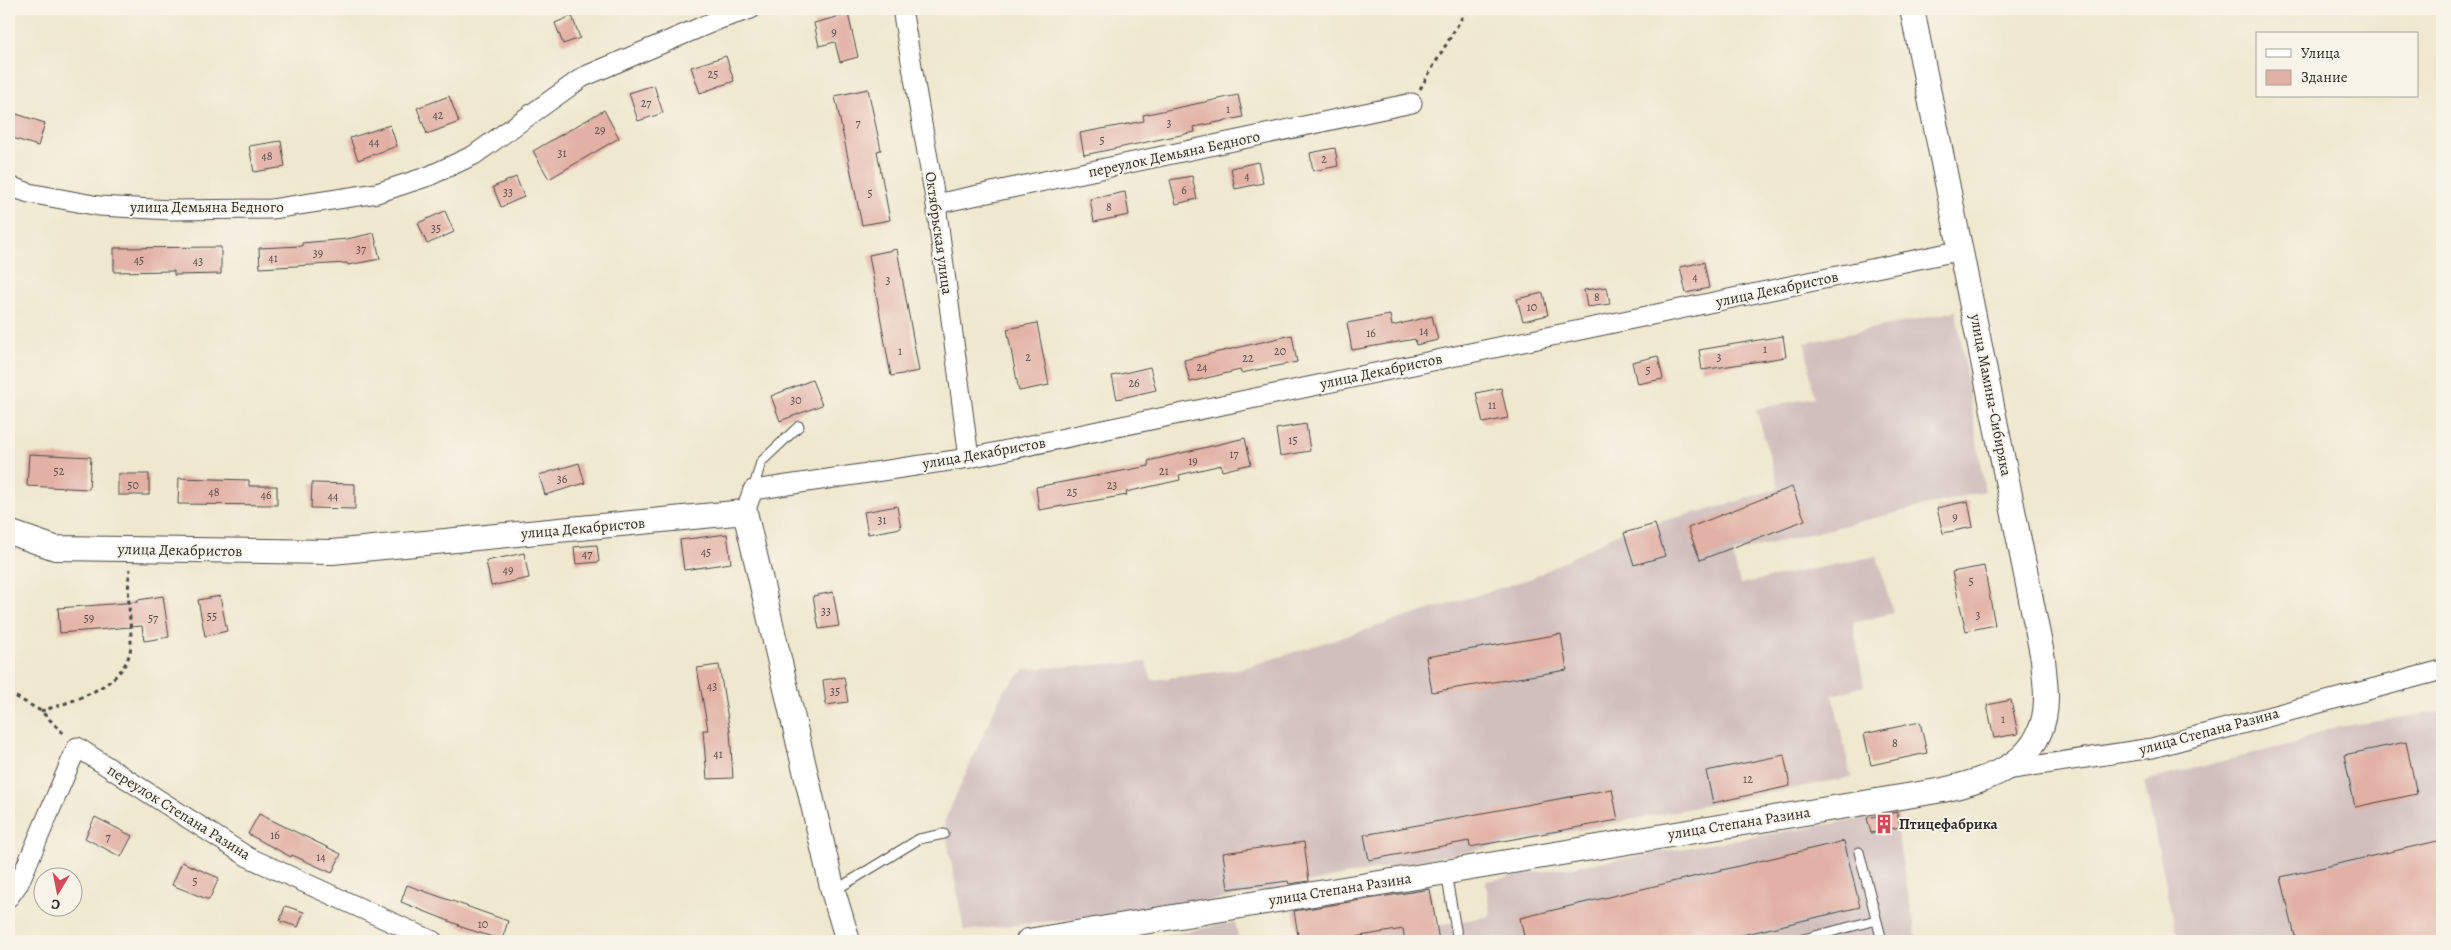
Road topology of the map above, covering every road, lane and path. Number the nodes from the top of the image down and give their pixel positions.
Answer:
1 (751, 9) edge
2 (902, 9) edge
3 (1467, 9) edge
4 (1912, 9) edge
5 (1412, 103) joint
6 (9, 186) edge
7 (936, 204) junction
8 (1962, 250) junction
9 (799, 426) dead end
10 (969, 458) junction
11 (753, 490) junction
12 (745, 512) junction
13 (9, 532) edge
14 (136, 549) junction
15 (2442, 670) edge
16 (9, 694) edge
17 (41, 710) junction
18 (77, 747) junction
19 (2006, 770) junction
20 (944, 834) dead end
21 (1859, 852) dead end
22 (1446, 872) junction
23 (833, 891) junction
24 (9, 897) edge
25 (1876, 920) junction
26 (433, 941) edge
27 (848, 941) edge
28 (1028, 941) edge
29 (1458, 941) edge
30 (1796, 941) edge
31 (1882, 941) edge

1 - 6 street, улица Демьяна Бедного
2 - 7 street, Октябрьская улица
3 - 5 path
4 - 8 street, улица Мамина-Сибиряка
5 - 7 street, переулок Демьяна Бедного
7 - 10 street, Октябрьская улица
8 - 10 street, улица Декабристов
8 - 19 street, улица Мамина-Сибиряка
9 - 11 lane
10 - 11 street, улица Декабристов
11 - 12 street
12 - 14 street, улица Декабристов
12 - 23 street
13 - 14 street, улица Декабристов
14 - 17 path
15 - 19 street, улица Степана Разина
16 - 17 path
17 - 18 path
18 - 24 street
18 - 26 street, переулок Степана Разина
19 - 22 street, улица Степана Разина
20 - 23 lane
21 - 25 lane
22 - 28 street, улица Степана Разина
22 - 29 lane
23 - 27 street
25 - 30 lane
25 - 31 lane

